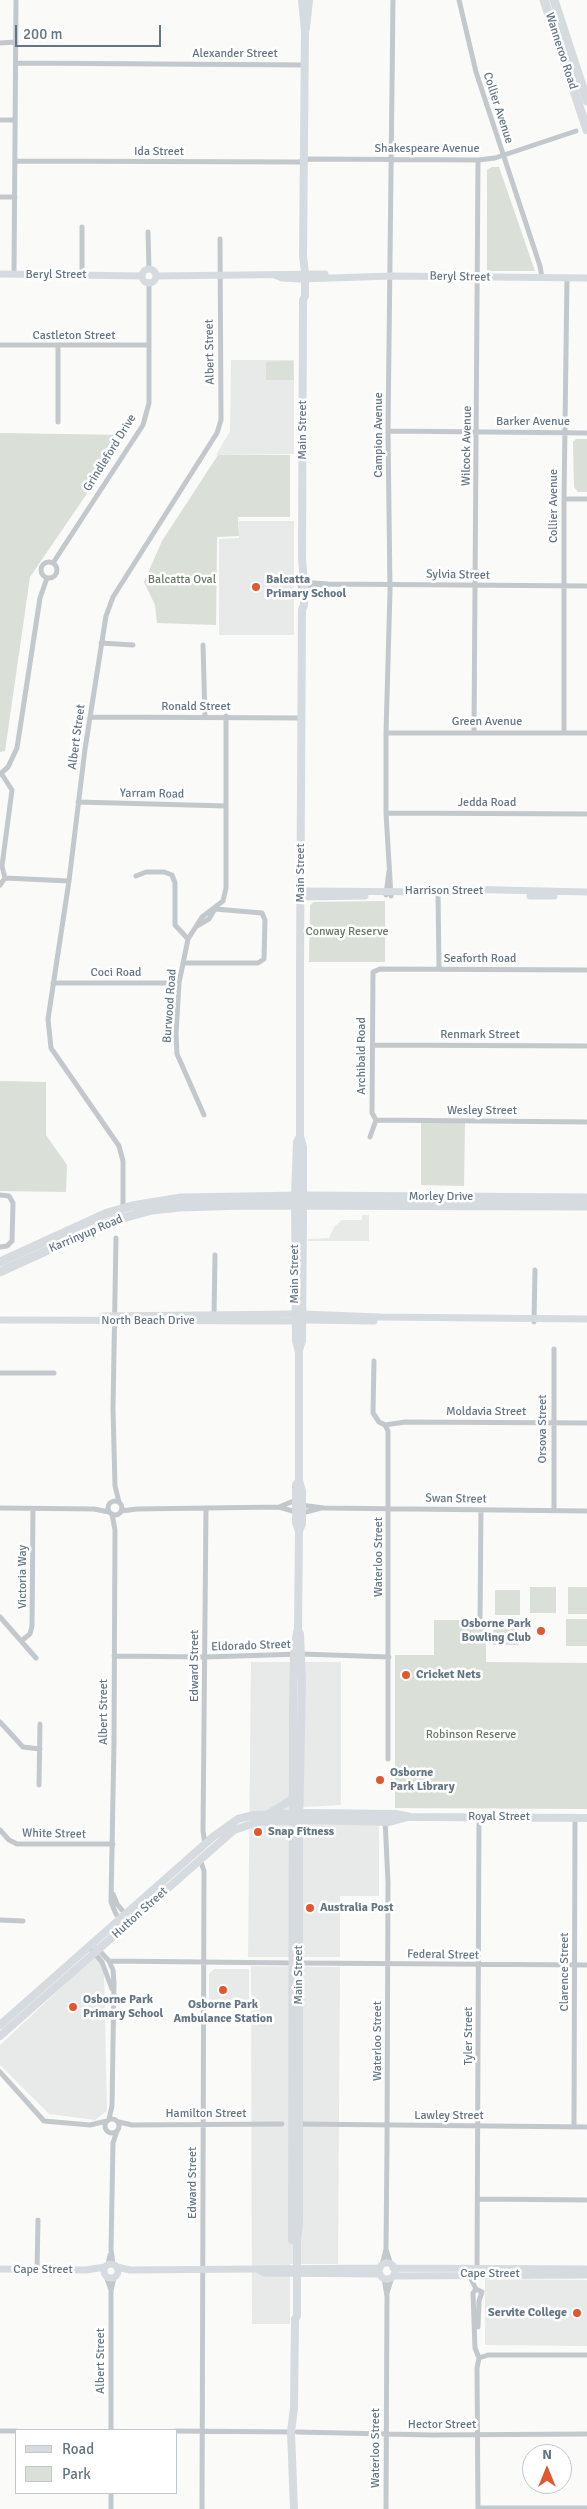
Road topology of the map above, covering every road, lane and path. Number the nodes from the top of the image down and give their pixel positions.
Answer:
1 (16, 0) edge
2 (302, 0) edge
3 (309, 0) edge
4 (393, 0) edge
5 (459, 0) edge
6 (544, 0) edge
7 (554, 0) edge
8 (305, 31) junction
9 (0, 42) edge
10 (16, 42) junction
11 (16, 63) junction
12 (304, 65) junction
13 (587, 101) edge
14 (0, 120) edge
15 (15, 120) junction
16 (587, 130) edge
17 (576, 131) dead end
18 (503, 155) junction
19 (392, 159) junction
20 (478, 160) junction
21 (15, 161) junction
22 (304, 161) junction
23 (0, 197) edge
24 (15, 198) junction
25 (82, 227) dead end
26 (148, 232) dead end
27 (220, 239) dead end
28 (150, 269) junction
29 (0, 274) edge
30 (14, 274) junction
31 (82, 274) junction
32 (142, 276) junction
33 (156, 276) junction
34 (218, 276) junction
35 (303, 276) junction
36 (392, 276) junction
37 (478, 278) junction
38 (542, 278) junction
39 (567, 278) junction
40 (587, 278) edge
41 (149, 282) junction
42 (0, 345) edge
43 (149, 345) junction
44 (58, 346) junction
45 (58, 422) dead end
46 (388, 431) junction
47 (478, 432) junction
48 (565, 432) junction
49 (587, 433) edge
50 (564, 499) junction
51 (587, 499) edge
52 (53, 564) junction
53 (47, 578) junction
54 (302, 584) junction
55 (390, 584) junction
56 (565, 585) junction
57 (474, 586) junction
58 (587, 586) edge
59 (101, 643) junction
60 (133, 645) dead end
61 (203, 645) dead end
62 (226, 716) junction
63 (90, 717) junction
64 (205, 717) junction
65 (302, 718) junction
66 (386, 732) junction
67 (474, 732) junction
68 (564, 733) junction
69 (587, 733) edge
70 (1, 774) edge
71 (78, 802) junction
72 (226, 806) junction
73 (386, 813) junction
74 (587, 814) edge
75 (3, 838) edge
76 (136, 876) dead end
77 (5, 878) junction
78 (69, 881) junction
79 (0, 885) edge
80 (587, 892) edge
81 (300, 894) junction
82 (388, 894) junction
83 (438, 894) junction
84 (587, 896) edge
85 (215, 909) junction
86 (188, 939) junction
87 (183, 963) junction
88 (439, 969) junction
89 (587, 970) edge
90 (373, 972) joint
91 (53, 982) junction
92 (180, 983) junction
93 (373, 1045) junction
94 (587, 1046) edge
95 (204, 1116) dead end
96 (376, 1120) junction
97 (587, 1122) edge
98 (370, 1137) dead end
99 (3, 1195) edge
100 (587, 1198) edge
101 (299, 1201) junction
102 (587, 1206) edge
103 (124, 1208) junction
104 (116, 1238) dead end
105 (0, 1247) edge
106 (215, 1255) dead end
107 (0, 1262) edge
108 (535, 1270) dead end
109 (0, 1272) edge
110 (0, 1316) edge
111 (299, 1317) junction
112 (115, 1318) junction
113 (214, 1318) junction
114 (587, 1318) edge
115 (0, 1320) edge
116 (534, 1320) junction
117 (587, 1323) edge
118 (554, 1349) dead end
119 (374, 1361) dead end
120 (54, 1373) dead end
121 (0, 1374) edge
122 (553, 1422) junction
123 (587, 1422) edge
124 (385, 1425) junction
125 (115, 1486) junction
126 (111, 1504) junction
127 (279, 1507) junction
128 (299, 1507) junction
129 (0, 1508) edge
130 (120, 1508) junction
131 (206, 1508) junction
132 (389, 1508) junction
133 (33, 1509) junction
134 (94, 1509) junction
135 (481, 1510) junction
136 (554, 1510) junction
137 (587, 1511) edge
138 (111, 1513) junction
139 (115, 1530) junction
140 (0, 1617) edge
141 (480, 1619) dead end
142 (22, 1641) junction
143 (298, 1654) junction
144 (114, 1656) junction
145 (205, 1657) junction
146 (389, 1657) junction
147 (36, 1658) dead end
148 (0, 1722) edge
149 (40, 1724) dead end
150 (297, 1736) junction
151 (40, 1749) junction
152 (388, 1759) dead end
153 (39, 1786) dead end
154 (294, 1795) junction
155 (266, 1815) junction
156 (479, 1816) junction
157 (296, 1817) junction
158 (387, 1818) junction
159 (576, 1818) junction
160 (587, 1818) edge
161 (204, 1824) junction
162 (0, 1830) edge
163 (214, 1836) junction
164 (113, 1844) junction
165 (205, 1844) junction
166 (199, 1858) junction
167 (0, 1920) edge
168 (126, 1920) junction
169 (22, 1921) dead end
170 (94, 1948) junction
171 (109, 1961) junction
172 (133, 1963) junction
173 (204, 1963) junction
174 (296, 1963) junction
175 (388, 1964) junction
176 (479, 1965) junction
177 (575, 1965) junction
178 (587, 1965) edge
179 (113, 1970) junction
180 (114, 1997) junction
181 (0, 2025) edge
182 (0, 2036) edge
183 (0, 2072) edge
184 (112, 2106) junction
185 (108, 2120) junction
186 (118, 2121) junction
187 (90, 2124) junction
188 (282, 2124) dead end
189 (132, 2125) junction
190 (203, 2125) junction
191 (296, 2125) junction
192 (387, 2126) junction
193 (478, 2127) junction
194 (574, 2127) junction
195 (587, 2127) edge
196 (118, 2130) junction
197 (106, 2131) junction
198 (112, 2143) junction
199 (478, 2199) junction
200 (587, 2200) edge
201 (38, 2220) dead end
202 (386, 2249) junction
203 (0, 2269) edge
204 (587, 2269) edge
205 (36, 2270) junction
206 (111, 2270) junction
207 (203, 2270) junction
208 (295, 2271) junction
209 (381, 2271) junction
210 (392, 2271) junction
211 (477, 2272) junction
212 (587, 2275) edge
213 (387, 2296) junction
214 (587, 2355) edge
215 (478, 2356) junction
216 (111, 2429) edge
217 (0, 2431) edge
218 (15, 2431) edge
219 (178, 2431) edge
220 (202, 2432) junction
221 (294, 2432) junction
222 (386, 2434) junction
223 (587, 2434) edge
224 (477, 2435) junction
225 (111, 2494) edge
226 (478, 2508) edge
227 (587, 2508) edge
228 (110, 2509) edge
229 (202, 2509) edge
230 (294, 2509) edge
231 (386, 2509) edge

1 - 10 street
2 - 8 main road, Main Street
3 - 8 main road, Main Street
4 - 19 street, Campion Avenue
5 - 18 street, Collier Avenue
6 - 16 highway, Wanneroo Road
7 - 13 highway, Wanneroo Road
8 - 12 main road, Main Street
9 - 10 street
10 - 11 street
11 - 12 street, Alexander Street
11 - 15 street
12 - 22 main road, Main Street
14 - 15 street
15 - 21 street
17 - 18 street, Shakespeare Avenue
18 - 20 street, Shakespeare Avenue
18 - 38 street, Collier Avenue
19 - 20 street, Shakespeare Avenue
19 - 22 street, Shakespeare Avenue
19 - 36 street, Campion Avenue
20 - 37 street, Wilcock Avenue
21 - 22 street, Ida Street
21 - 24 street
22 - 35 main road, Main Street
23 - 24 street
24 - 30 street
25 - 31 street
26 - 28 street
27 - 34 street, Albert Street
28 - 32 street
28 - 33 street
29 - 30 street, Beryl Street
30 - 31 street, Beryl Street
31 - 32 street, Beryl Street
32 - 41 street
33 - 34 street, Beryl Street
33 - 41 street
34 - 35 street, Beryl Street
34 - 59 street, Albert Street
35 - 36 street, Beryl Street
35 - 54 main road, Main Street
36 - 37 street, Beryl Street
36 - 46 street, Campion Avenue
37 - 38 street, Beryl Street
37 - 47 street, Wilcock Avenue
38 - 39 street, Beryl Street
39 - 40 street, Beryl Street
39 - 48 street, Collier Avenue
41 - 43 street, Grindleford Drive
42 - 44 street, Castleton Street
43 - 44 street, Castleton Street
43 - 52 street, Grindleford Drive
44 - 45 street
46 - 47 street, Barker Avenue
46 - 55 street, Campion Avenue
47 - 48 street, Barker Avenue
47 - 57 street, Wilcock Avenue
48 - 49 street, Barker Avenue
48 - 50 street, Collier Avenue
50 - 51 street
50 - 56 street, Collier Avenue
52 - 53 street
52 - 53 street
53 - 70 street
54 - 55 street, Sylvia Street
54 - 65 main road, Main Street
55 - 57 street, Sylvia Street
55 - 66 street, Campion Avenue
56 - 57 street, Sylvia Street
56 - 58 street, Sylvia Street
56 - 68 street, Collier Avenue
57 - 67 street, Wilcock Avenue
59 - 60 street
59 - 63 street, Albert Street
61 - 64 street
62 - 64 street, Ronald Street
62 - 65 street, Ronald Street
62 - 72 street, Burwood Road
63 - 64 street, Ronald Street
63 - 71 street, Albert Street
65 - 81 main road, Main Street
66 - 67 street, Green Avenue
66 - 73 street, Campion Avenue
67 - 68 street, Green Avenue
68 - 69 street, Green Avenue
70 - 75 street
71 - 72 street, Yarram Road
71 - 78 street, Albert Street
72 - 85 street, Burwood Road
73 - 74 street, Jedda Road
73 - 82 street, Campion Avenue
75 - 77 street
76 - 86 street
77 - 78 street
77 - 79 street
78 - 91 street, Albert Street
80 - 83 street, Harrison Street
81 - 82 street, Harrison Street
81 - 101 main road, Main Street
82 - 83 street, Harrison Street
83 - 84 street, Harrison Street
83 - 88 street
85 - 86 street, Burwood Road
85 - 87 street
86 - 87 street, Burwood Road
87 - 92 street, Burwood Road
88 - 89 street, Seaforth Road
88 - 90 street, Seaforth Road
90 - 93 street, Archibald Road
91 - 92 street, Coci Road
91 - 103 street, Albert Street
92 - 95 street, Burwood Road
93 - 94 street, Renmark Street
93 - 96 street, Archibald Road
96 - 97 street, Wesley Street
96 - 98 street, Archibald Road
99 - 105 street
100 - 101 highway, Morley Drive
101 - 102 highway, Morley Drive
101 - 103 highway, Karrinyup Road
101 - 109 highway, Karrinyup Road
101 - 111 main road, Main Street
103 - 107 highway, Karrinyup Road
104 - 112 street, Albert Street
106 - 113 street
108 - 116 street
110 - 112 street, North Beach Drive
111 - 113 street, North Beach Drive
111 - 116 street, North Beach Drive
111 - 128 main road, Main Street
112 - 113 street, North Beach Drive
112 - 115 street, North Beach Drive
112 - 125 street, Albert Street
114 - 116 street, North Beach Drive
116 - 117 street, North Beach Drive
118 - 122 street, Orsova Street
119 - 124 street, Waterloo Street
120 - 121 street
122 - 123 street, Moldavia Street
122 - 124 street, Moldavia Street
122 - 136 street, Orsova Street
124 - 132 street, Waterloo Street
125 - 126 street, Albert Street
125 - 130 street, Albert Street
126 - 130 street
126 - 134 street
126 - 138 street, Albert Street
127 - 128 street, Swan Street
127 - 128 street, Swan Street
127 - 131 street, Swan Street
128 - 132 street, Swan Street
128 - 143 main road, Main Street
129 - 133 street
130 - 131 street, Swan Street
130 - 138 street
130 - 139 street, Albert Street
131 - 145 street, Edward Street
132 - 135 street, Swan Street
132 - 146 street, Waterloo Street
133 - 134 street
133 - 142 street, Victoria Way
134 - 138 street
135 - 136 street, Swan Street
135 - 141 street
136 - 137 street, Swan Street
138 - 139 street, Albert Street
139 - 144 street, Albert Street
140 - 142 street
142 - 147 street
143 - 145 street, Eldorado Street
143 - 146 street, Eldorado Street
143 - 150 main road, Main Street
144 - 145 street, Eldorado Street
144 - 164 street, Albert Street
145 - 161 street, Edward Street
146 - 152 street, Waterloo Street
148 - 151 street
149 - 151 street
150 - 154 main road, Main Street
150 - 157 main road, Main Street
151 - 153 street
154 - 155 main road
154 - 157 main road, Main Street
155 - 157 main road, Hutton Street
155 - 163 main road, Hutton Street
156 - 158 main road, Royal Street
156 - 159 main road, Royal Street
156 - 176 street, Tyler Street
157 - 158 main road, Royal Street
157 - 166 main road, Hutton Street
157 - 174 main road, Main Street
158 - 175 street, Waterloo Street
159 - 160 main road, Royal Street
159 - 177 street, Clarence Street
161 - 163 street
161 - 165 street, Edward Street
162 - 164 street, White Street
163 - 165 main road, Hutton Street
164 - 168 street, Albert Street
165 - 168 main road, Hutton Street
166 - 168 main road, Hutton Street
166 - 173 street, Edward Street
167 - 169 street
168 - 170 main road, Hutton Street
170 - 171 street
170 - 180 street
170 - 181 main road, Hutton Street
170 - 182 main road, Hutton Street
171 - 172 street, Federal Street
171 - 179 street
172 - 173 street, Federal Street
172 - 179 street, Federal Street
173 - 174 street, Federal Street
173 - 190 street, Edward Street
174 - 175 street, Federal Street
174 - 191 main road, Main Street
175 - 176 street, Federal Street
175 - 192 street, Waterloo Street
176 - 177 street, Federal Street
176 - 193 street, Tyler Street
177 - 178 street, Federal Street
177 - 194 street, Clarence Street
179 - 180 street
180 - 184 street
183 - 187 street
184 - 185 street
184 - 186 street
185 - 186 street, Hamilton Street
185 - 187 street
185 - 197 street
186 - 189 street, Hamilton Street
186 - 196 street
187 - 197 street
188 - 190 street, Hamilton Street
189 - 190 street, Hamilton Street
189 - 196 street, Hamilton Street
190 - 207 street, Edward Street
191 - 192 street, Lawley Street
191 - 208 main road, Main Street
192 - 193 street, Lawley Street
192 - 202 street, Waterloo Street
193 - 194 street, Lawley Street
193 - 199 street, Tyler Street
194 - 195 street, Lawley Street
196 - 197 street, Hamilton Street
196 - 198 street, Albert Street
197 - 198 street, Albert Street
198 - 206 street, Albert Street
199 - 200 street
199 - 211 street, Tyler Street
201 - 205 street
202 - 209 street, Waterloo Street
202 - 210 street, Waterloo Street
203 - 205 street, Cape Street
204 - 211 street, Cape Street
205 - 206 street, Cape Street
206 - 207 street, Cape Street
206 - 216 street, Albert Street
207 - 208 street, Cape Street
207 - 220 street, Edward Street
208 - 209 street, Cape Street
208 - 221 main road, Main Street
209 - 210 street, Cape Street
209 - 210 street, Cape Street
209 - 213 street, Waterloo Street
210 - 211 street, Cape Street
210 - 213 street, Waterloo Street
211 - 212 street, Cape Street
211 - 215 street, Tyler Street
213 - 222 street, Waterloo Street
214 - 215 street
215 - 224 street, Tyler Street
217 - 218 street
219 - 220 street, Hector Street
220 - 221 street, Hector Street
220 - 229 street, Edward Street
221 - 222 street, Hector Street
221 - 230 main road, Main Street
222 - 224 street, Hector Street
222 - 231 street, Waterloo Street
223 - 224 street, Hector Street
224 - 226 street, Tyler Street
225 - 228 street
226 - 227 street

